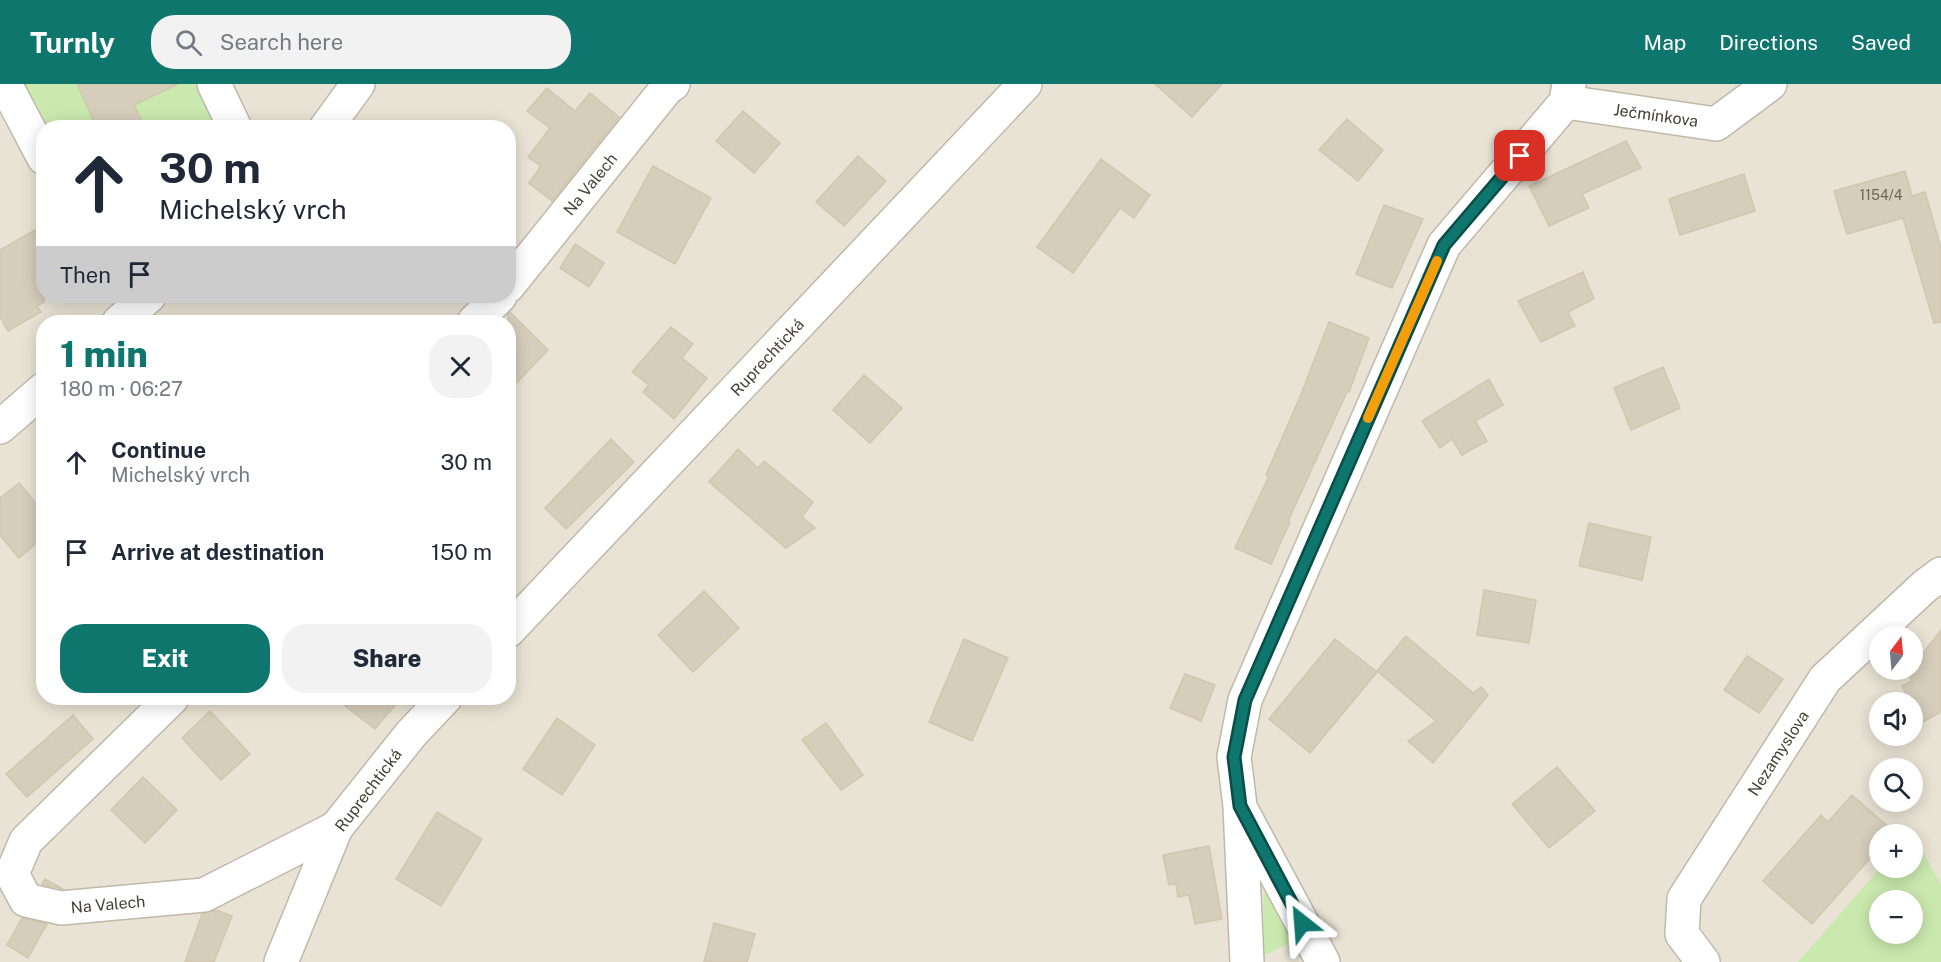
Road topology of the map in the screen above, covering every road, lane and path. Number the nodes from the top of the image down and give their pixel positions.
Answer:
1 (5, 84) edge
2 (214, 84) edge
3 (358, 84) edge
4 (1025, 84) edge
5 (1770, 84) edge
6 (665, 85) edge
7 (1568, 93) edge
8 (231, 120) edge
9 (332, 120) edge
10 (36, 143) edge
11 (516, 276) edge
12 (493, 303) edge
13 (481, 315) edge
14 (36, 395) edge
15 (0, 427) edge
16 (1941, 574) edge
17 (516, 623) edge
18 (165, 705) edge
19 (438, 705) edge
20 (1240, 806) junction
21 (336, 828) junction
22 (281, 962) edge
23 (1247, 962) edge
24 (1323, 962) edge
25 (1703, 962) edge

1 - 10 street
2 - 8 street
3 - 9 street
4 - 17 street, Ruprechtická
5 - 7 street, Ječmínkova
6 - 11 street, Na Valech
7 - 20 street
12 - 13 street
14 - 15 street
16 - 25 street, Nezamyslova
18 - 21 street, Na Valech
19 - 21 street, Ruprechtická
20 - 23 street
20 - 24 street
21 - 22 street, Ruprechtická

